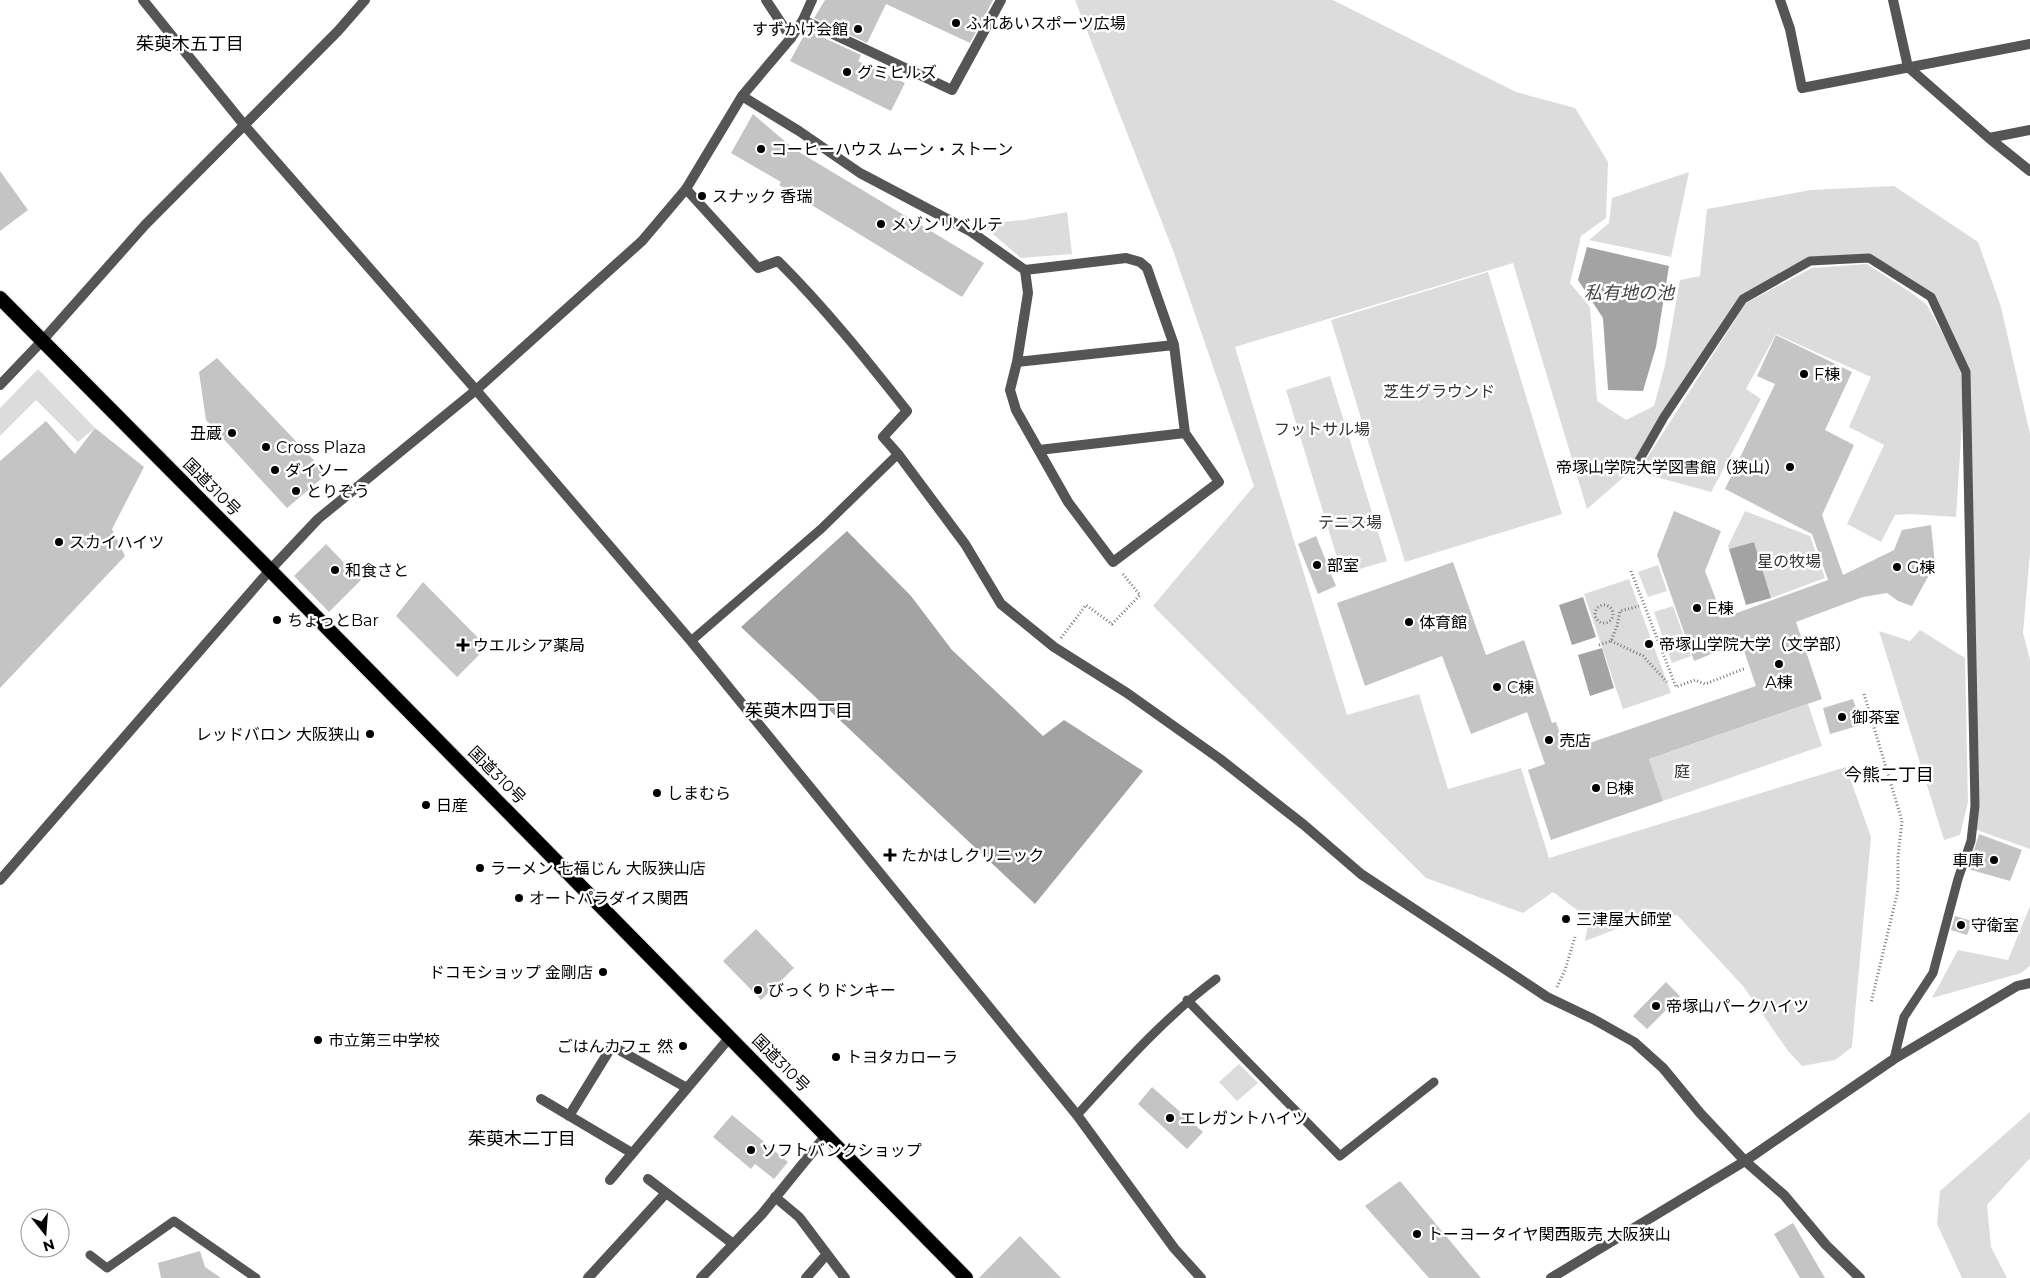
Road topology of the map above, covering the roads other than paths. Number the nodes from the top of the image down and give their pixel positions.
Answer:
1 (143, 0) edge
2 (365, 0) edge
3 (766, 0) edge
4 (812, 0) edge
5 (1001, 0) edge
6 (1780, 0) edge
7 (1893, 0) edge
8 (803, 20) junction
9 (791, 38) junction
10 (2030, 44) edge
11 (1908, 67) junction
12 (742, 96) junction
13 (245, 126) junction
14 (2030, 130) edge
15 (1989, 138) junction
16 (2030, 171) edge
17 (686, 189) junction
18 (1025, 270) junction
19 (0, 298) edge
20 (42, 341) junction
21 (1174, 345) junction
22 (1017, 362) junction
23 (0, 385) edge
24 (476, 390) junction
25 (1185, 433) junction
26 (1039, 450) junction
27 (898, 454) junction
28 (1633, 471) dead end
29 (270, 570) junction
30 (691, 641) junction
31 (0, 880) edge
32 (1216, 979) dead end
33 (2030, 983) edge
34 (1187, 1000) junction
35 (730, 1037) junction
36 (1894, 1059) junction
37 (1434, 1082) dead end
38 (687, 1088) junction
39 (541, 1099) dead end
40 (1077, 1115) junction
41 (569, 1116) junction
42 (827, 1134) junction
43 (632, 1153) junction
44 (1745, 1160) junction
45 (648, 1179) dead end
46 (610, 1180) dead end
47 (666, 1193) junction
48 (775, 1197) junction
49 (732, 1243) junction
50 (827, 1254) junction
51 (90, 1255) dead end
52 (256, 1278) edge
53 (589, 1278) edge
54 (701, 1278) edge
55 (806, 1278) edge
56 (845, 1278) edge
57 (966, 1278) edge
58 (1201, 1278) edge
59 (1550, 1278) edge
60 (1860, 1278) edge

1 - 13 street
2 - 13 street
3 - 9 street
4 - 8 street
5 - 8 street
6 - 11 street
7 - 11 street
8 - 9 street
9 - 12 street
10 - 11 street
11 - 15 street
12 - 17 street
12 - 18 street
13 - 20 street
13 - 24 street
14 - 15 street
15 - 16 street
17 - 24 street
17 - 27 street
18 - 21 street
18 - 22 street
19 - 20 highway, 国道310号
20 - 23 street
20 - 29 highway, 国道310号
21 - 22 street
21 - 25 street
22 - 26 street
24 - 29 street
24 - 30 street
25 - 26 street
25 - 26 street
27 - 30 lane
27 - 44 street
28 - 36 lane
29 - 31 street
29 - 35 highway, 国道310号
30 - 40 street
32 - 34 lane
33 - 36 street
34 - 37 lane
34 - 40 lane
35 - 38 street
35 - 42 highway, 国道310号
36 - 44 street
38 - 41 street
38 - 43 street
39 - 41 street
40 - 58 street
41 - 43 street
42 - 48 street
42 - 57 highway, 国道310号
43 - 46 street
44 - 59 street
44 - 60 street
45 - 47 street
47 - 49 street
47 - 53 street
48 - 49 street
48 - 50 street
49 - 54 street
50 - 55 street
50 - 56 street
51 - 52 lane

